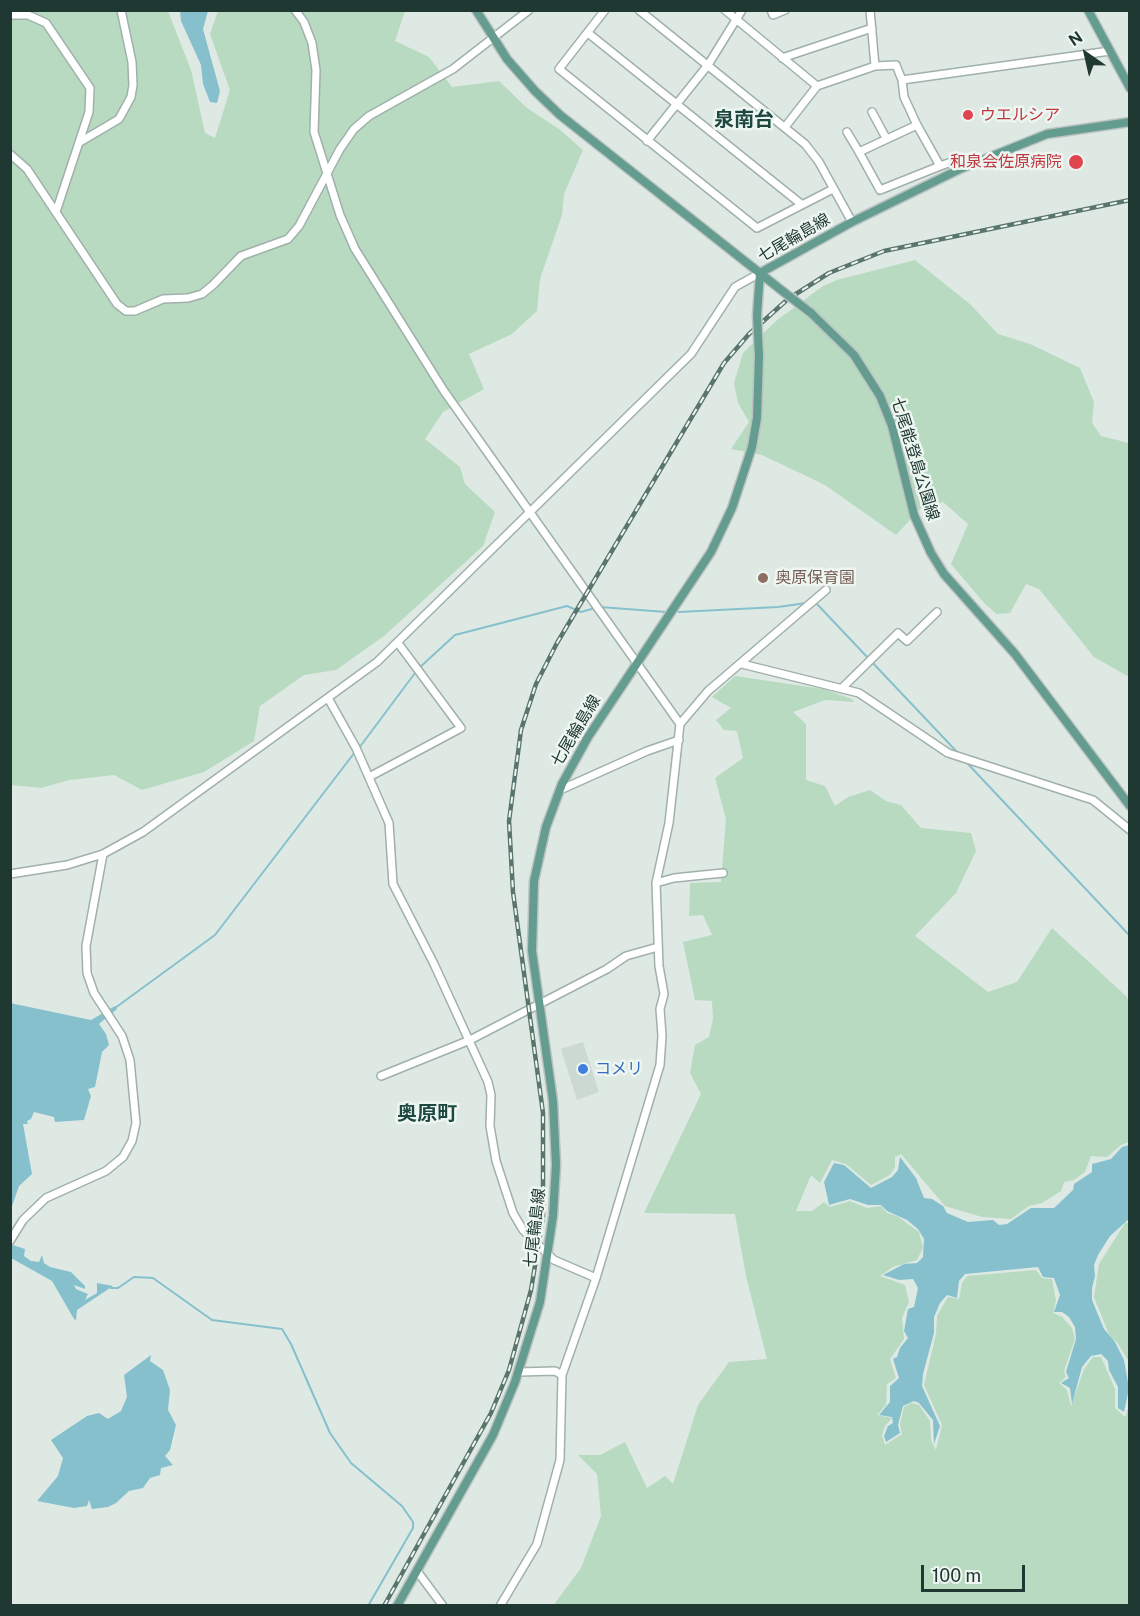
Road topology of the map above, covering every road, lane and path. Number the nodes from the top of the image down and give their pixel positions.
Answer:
1 (121, 10) edge
2 (295, 10) edge
3 (476, 10) edge
4 (529, 10) edge
5 (605, 10) edge
6 (639, 10) edge
7 (725, 10) edge
8 (742, 10) edge
9 (771, 10) edge
10 (786, 10) edge
11 (870, 10) edge
12 (1088, 10) edge
13 (10, 15) edge
14 (736, 19) junction
15 (872, 27) junction
16 (588, 33) junction
17 (494, 39) junction
18 (1110, 51) junction
19 (782, 58) junction
20 (708, 65) junction
21 (876, 66) junction
22 (1126, 71) edge
23 (902, 80) junction
24 (817, 86) junction
25 (1130, 88) edge
26 (678, 104) junction
27 (872, 112) dead end
28 (1130, 122) edge
29 (917, 125) junction
30 (785, 127) junction
31 (847, 132) dead end
32 (886, 138) junction
33 (647, 141) junction
34 (80, 142) junction
35 (859, 152) junction
36 (10, 154) edge
37 (940, 166) junction
38 (960, 169) junction
39 (327, 174) junction
40 (833, 189) junction
41 (801, 204) junction
42 (56, 212) junction
43 (852, 222) junction
44 (760, 273) junction
45 (531, 514) junction
46 (826, 590) dead end
47 (937, 612) dead end
48 (398, 644) junction
49 (638, 662) junction
50 (742, 664) junction
51 (842, 688) junction
52 (328, 698) junction
53 (680, 724) junction
54 (678, 740) junction
55 (369, 777) junction
56 (560, 790) junction
57 (1130, 806) edge
58 (1130, 830) edge
59 (103, 854) junction
60 (723, 873) dead end
61 (10, 874) edge
62 (656, 883) junction
63 (658, 947) junction
64 (539, 1005) junction
65 (470, 1040) junction
66 (381, 1076) dead end
67 (12, 1239) edge
68 (549, 1253) junction
69 (596, 1278) junction
70 (519, 1372) junction
71 (562, 1375) junction
72 (417, 1571) junction
73 (398, 1605) edge
74 (443, 1605) edge
75 (500, 1605) edge

1 - 34 street
2 - 39 street
3 - 17 main road, 七尾能登島公園線
4 - 17 street
5 - 16 street
6 - 20 street
7 - 14 street
8 - 14 street
9 - 10 street
11 - 15 street
12 - 18 main road
13 - 34 street
14 - 19 street
14 - 20 street
15 - 19 street
15 - 21 street
16 - 26 street
16 - 33 street
17 - 39 street
17 - 44 main road, 七尾能登島公園線
18 - 22 main road
18 - 23 street
19 - 24 street
20 - 26 street
20 - 30 street
21 - 23 street
21 - 24 street
22 - 25 main road
23 - 29 street
24 - 30 street
26 - 33 street
26 - 41 street
27 - 32 street
28 - 38 main road, 七尾輪島線
29 - 32 street
29 - 37 street
30 - 40 street
31 - 35 street
32 - 35 street
33 - 41 street
34 - 42 street
35 - 37 street
36 - 42 street
37 - 38 street
38 - 43 main road, 七尾輪島線
39 - 42 street
39 - 45 street
40 - 41 street
40 - 43 street
43 - 44 main road, 七尾輪島線
44 - 45 street
44 - 49 main road, 七尾輪島線, bridge
44 - 57 main road, 七尾能登島公園線, bridge
45 - 48 street
45 - 49 street
46 - 50 street
47 - 51 street
48 - 52 street
48 - 55 street
49 - 53 street
49 - 56 main road, 七尾輪島線
50 - 51 street
50 - 53 street
51 - 58 street
52 - 55 street
52 - 59 street
53 - 54 street
54 - 56 street
54 - 62 street
55 - 65 street
56 - 64 main road, 七尾輪島線
59 - 61 street
59 - 67 street
60 - 62 street
62 - 63 street
63 - 64 street
63 - 69 street
64 - 65 street
64 - 68 main road, 七尾輪島線
65 - 66 street
65 - 68 street
68 - 69 street
68 - 70 main road, 七尾輪島線
69 - 71 street
70 - 71 street
70 - 72 main road, 七尾輪島線
71 - 75 street
72 - 73 main road, 七尾輪島線
72 - 74 street

